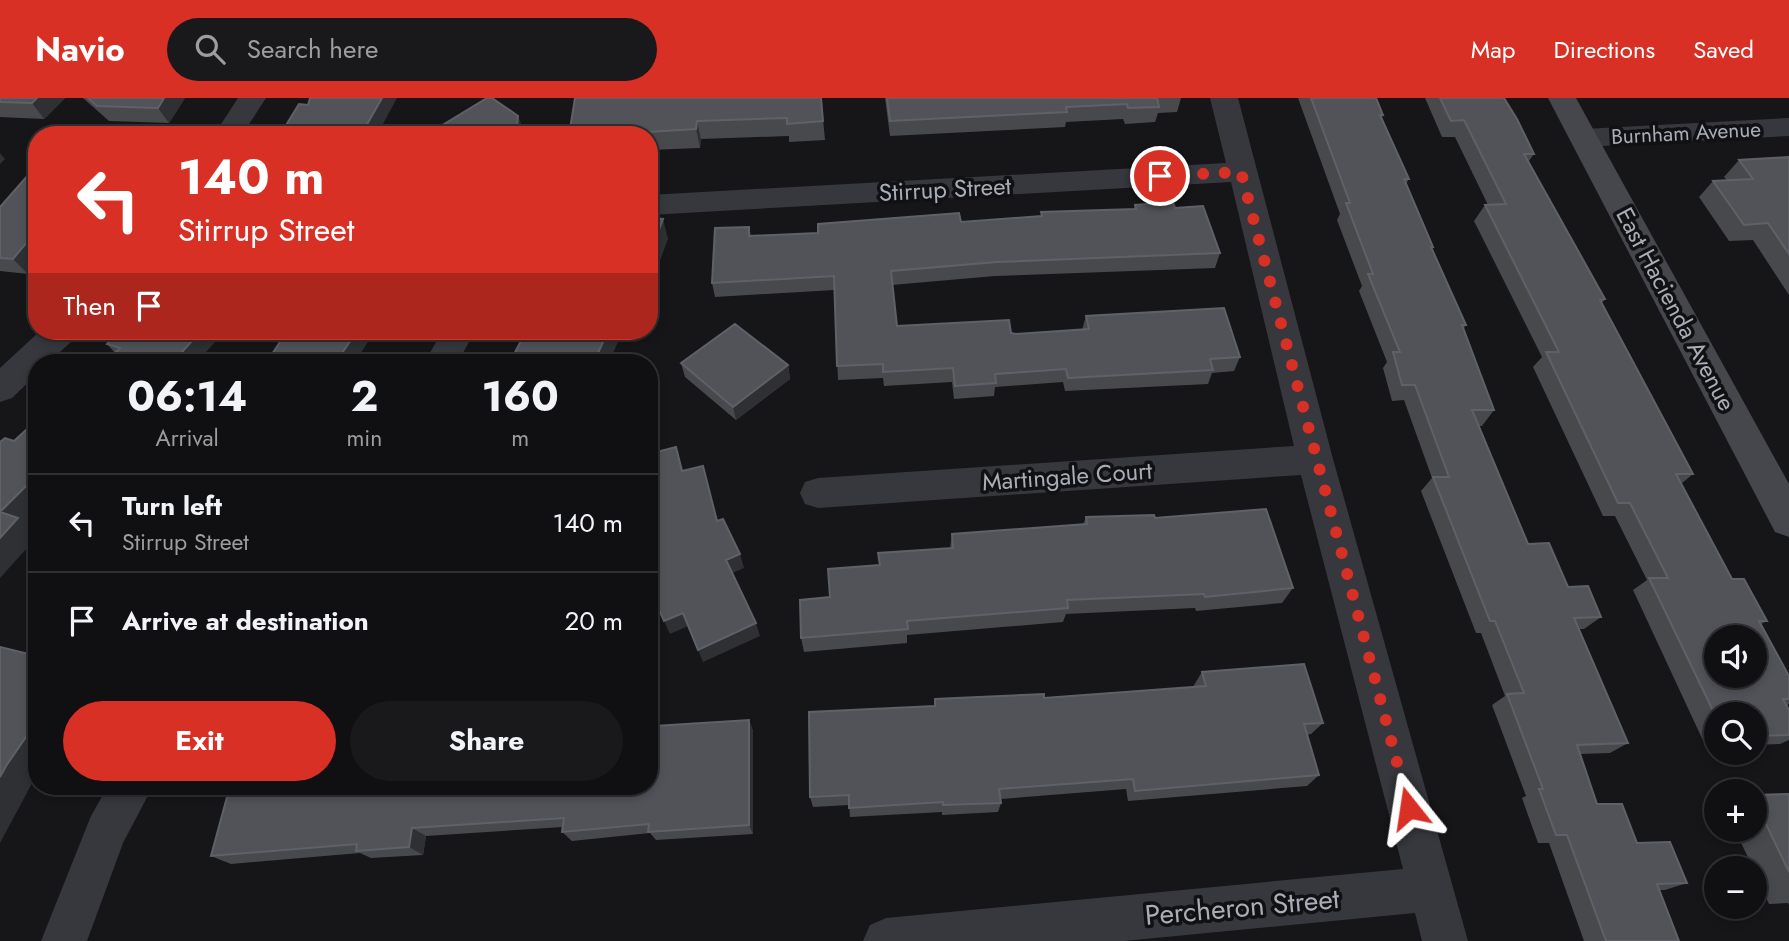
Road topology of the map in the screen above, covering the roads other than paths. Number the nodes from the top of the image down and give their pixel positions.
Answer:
1 (252, 98) edge
2 (1224, 98) edge
3 (1562, 98) edge
4 (234, 126) edge
5 (1789, 127) edge
6 (1584, 138) junction
7 (1241, 172) junction
8 (658, 204) edge
9 (52, 340) edge
10 (37, 354) edge
11 (28, 362) edge
12 (0, 389) edge
13 (1315, 459) junction
14 (818, 494) dead end
15 (1789, 520) edge
16 (127, 795) edge
17 (1430, 889) junction
18 (64, 941) edge
19 (886, 941) edge
20 (1445, 941) edge

1 - 4 street
2 - 7 street
3 - 6 main road, East Hacienda Avenue
5 - 6 street, Burnham Avenue
6 - 15 main road, East Hacienda Avenue
7 - 8 street, Stirrup Street
7 - 13 street
9 - 10 street
11 - 12 street
13 - 14 street, Martingale Court
13 - 17 street
16 - 18 street
17 - 19 street, Percheron Street
17 - 20 street

